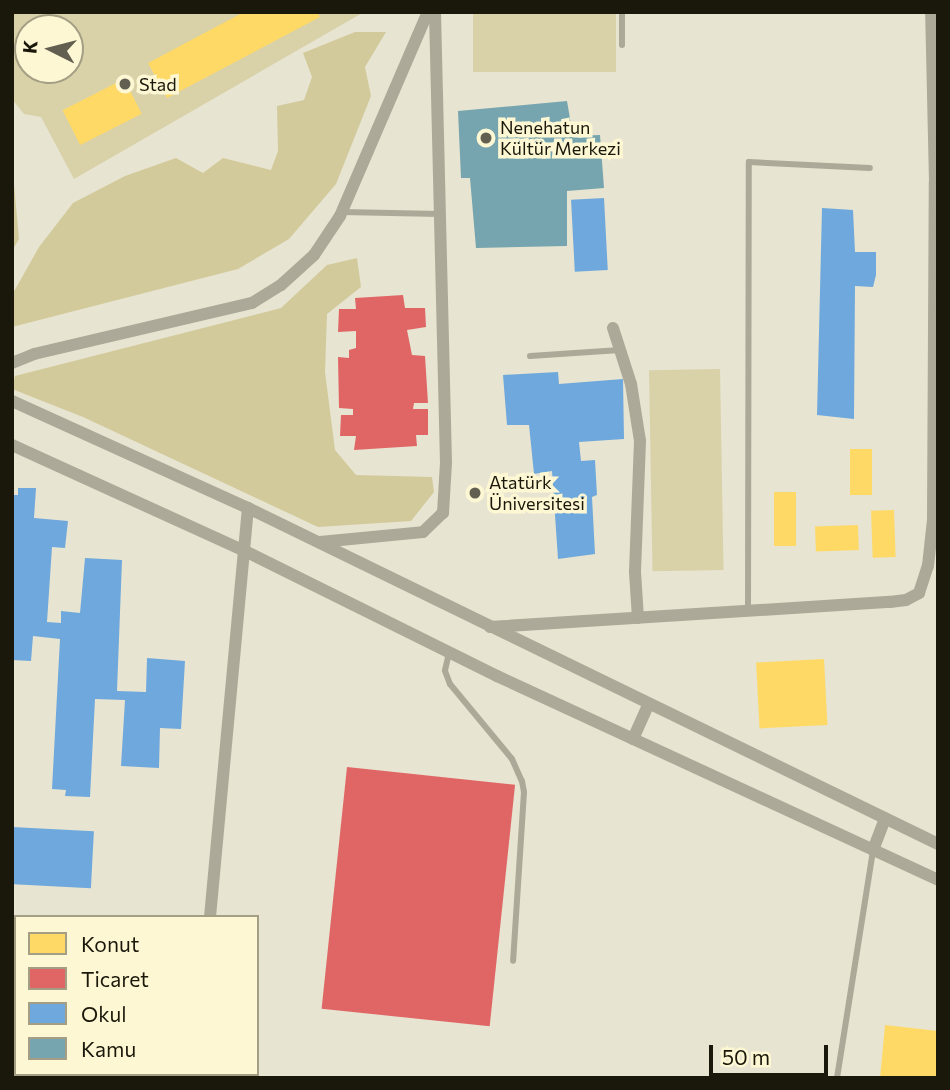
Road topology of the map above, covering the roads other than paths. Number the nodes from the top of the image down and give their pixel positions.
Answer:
1 (428, 12) edge
2 (435, 12) edge
3 (622, 12) edge
4 (931, 12) edge
5 (622, 45) dead end
6 (870, 168) dead end
7 (342, 212) junction
8 (440, 214) junction
9 (613, 328) dead end
10 (620, 351) junction
11 (530, 356) dead end
12 (12, 363) edge
13 (12, 401) edge
14 (12, 445) edge
15 (248, 508) junction
16 (935, 520) edge
17 (316, 542) junction
18 (245, 551) junction
19 (748, 611) junction
20 (638, 618) junction
21 (490, 627) junction
22 (449, 652) junction
23 (648, 705) junction
24 (632, 738) junction
25 (885, 818) junction
26 (938, 844) edge
27 (873, 850) junction
28 (938, 880) edge
29 (210, 915) edge
30 (513, 961) dead end
31 (837, 1078) edge

1 - 7 street
2 - 8 street
3 - 5 lane
4 - 16 street
6 - 19 lane
7 - 8 lane
7 - 12 street
8 - 17 street
9 - 10 street
10 - 11 lane
10 - 20 street
13 - 15 street
14 - 18 street
15 - 17 street
15 - 18 street
16 - 19 street
17 - 21 street
18 - 22 street
18 - 29 street
19 - 20 street
20 - 21 street
21 - 23 street
22 - 24 street
22 - 30 lane
23 - 24 street
23 - 25 street
24 - 27 street
25 - 26 street
25 - 27 street
27 - 28 street
27 - 31 lane

